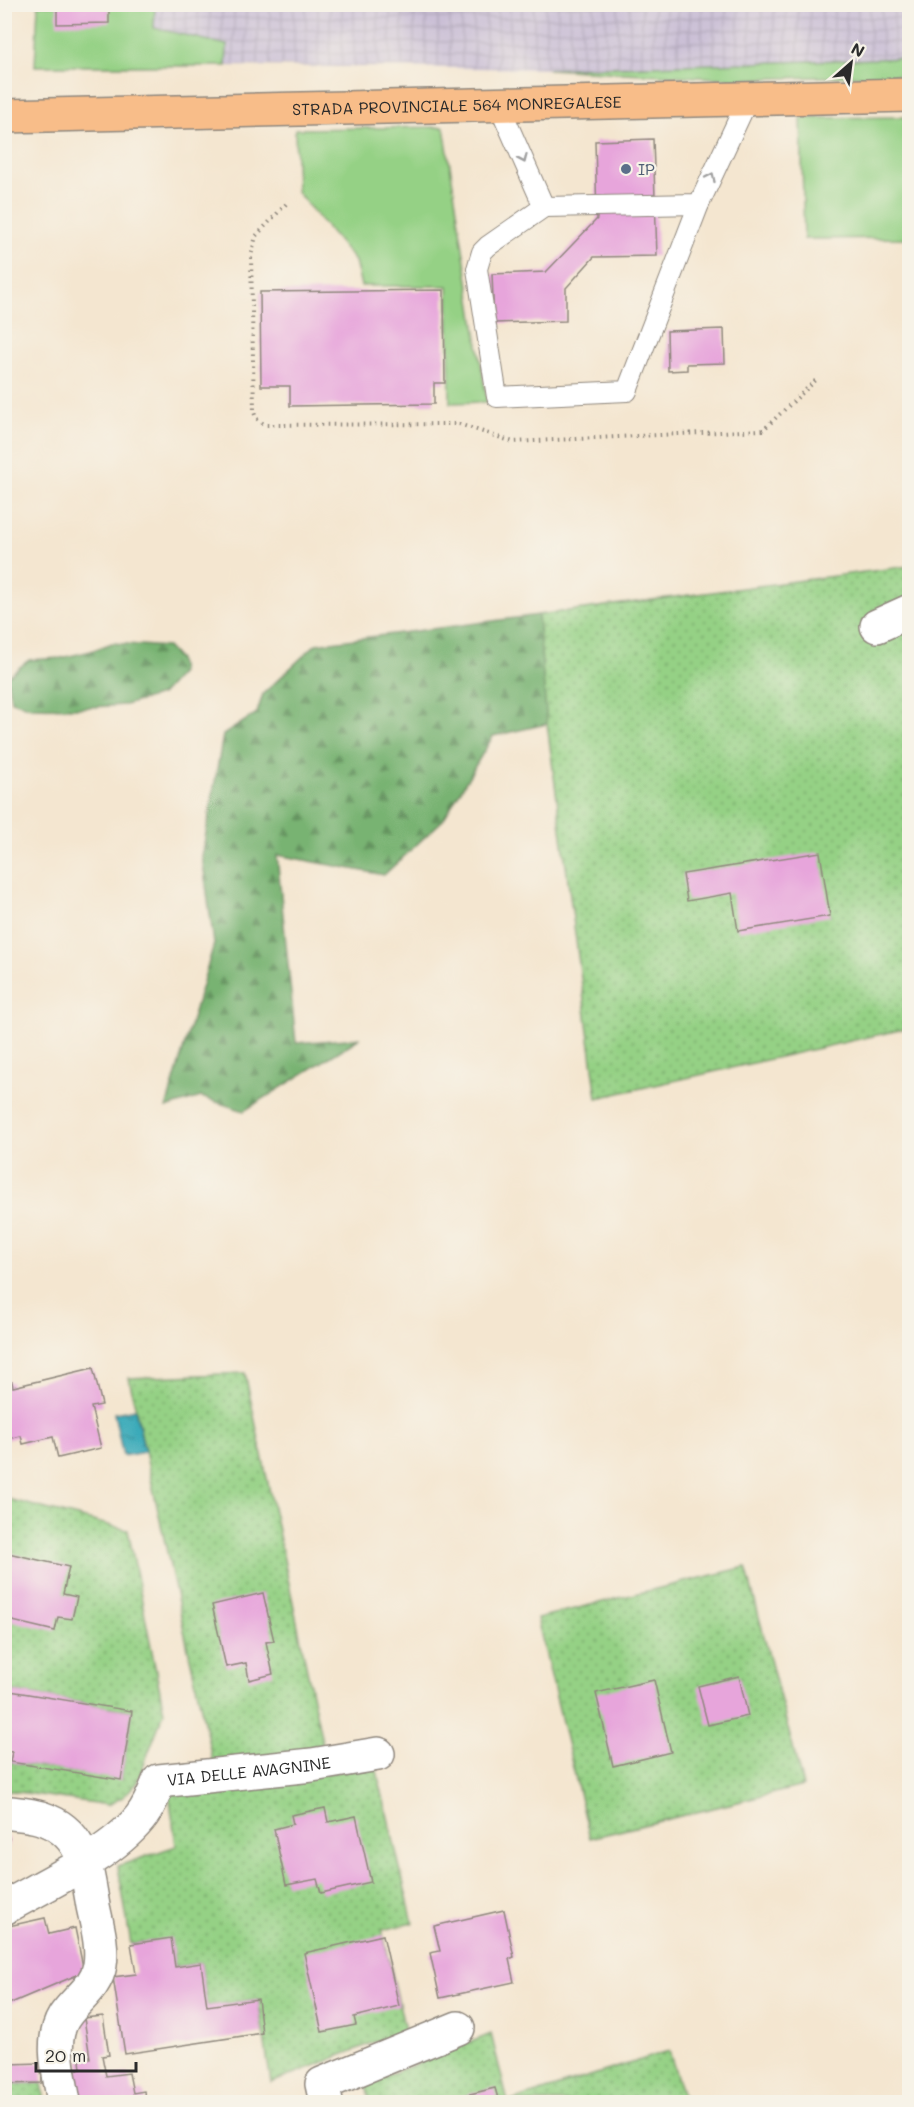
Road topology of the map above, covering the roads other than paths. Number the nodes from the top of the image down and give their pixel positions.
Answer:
1 (909, 95) edge
2 (748, 99) junction
3 (498, 105) junction
4 (4, 116) edge
5 (699, 204) junction
6 (544, 207) junction
7 (909, 611) edge
8 (877, 626) dead end
9 (378, 1754) dead end
10 (4, 1812) edge
11 (85, 1862) junction
12 (4, 1908) edge
13 (459, 2028) dead end
14 (64, 2103) edge
15 (326, 2103) edge

1 - 2 main road, STRADA PROVINCIALE 564 MONREGALESE
2 - 3 main road, STRADA PROVINCIALE 564 MONREGALESE
5 -> 2 lane
3 - 4 main road, STRADA PROVINCIALE 564 MONREGALESE
3 -> 6 lane
5 - 6 lane
5 - 6 lane
7 - 8 street
9 - 11 street, VIA DELLE AVAGNINE
10 - 11 street
11 - 12 street, VIA DELLE AVAGNINE
11 - 14 street
13 - 15 street

